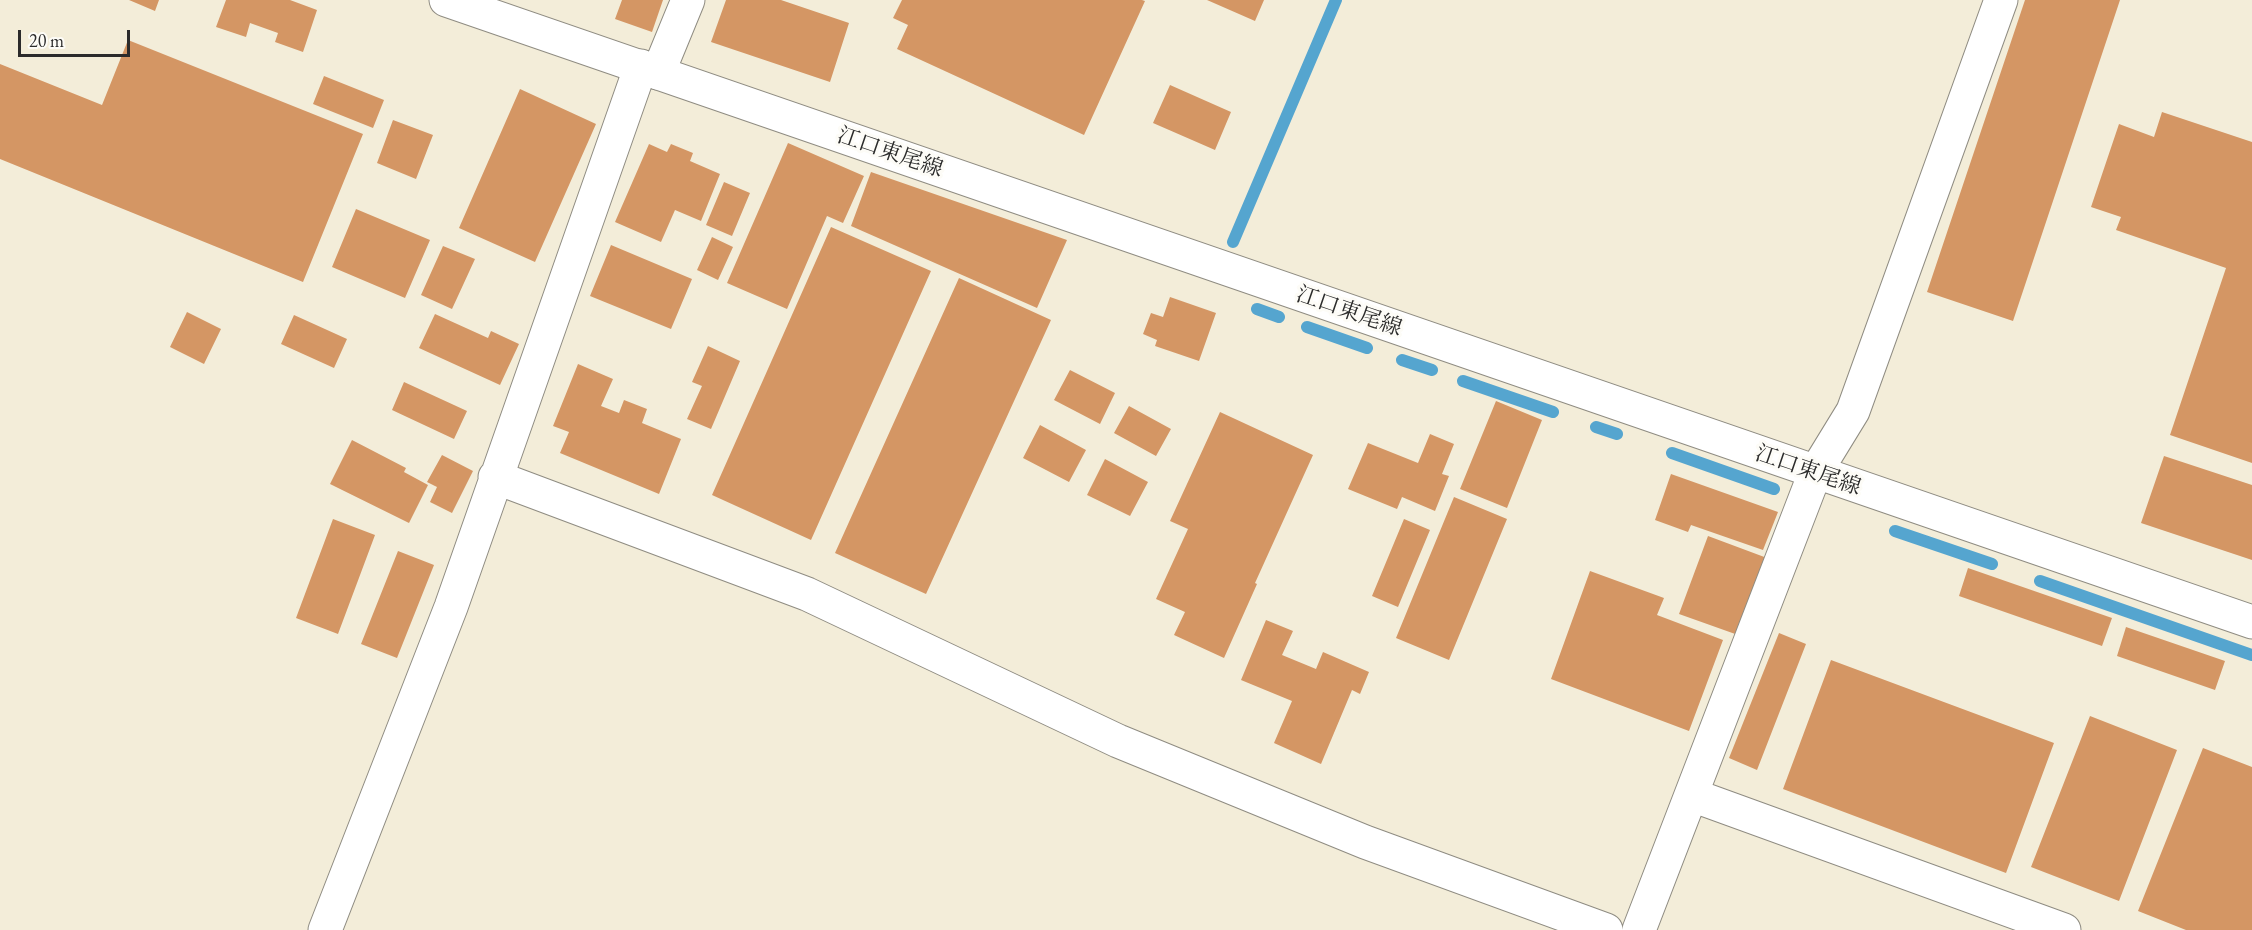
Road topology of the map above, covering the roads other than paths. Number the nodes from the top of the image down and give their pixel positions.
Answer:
1 (446, 0) edge
2 (688, 0) edge
3 (2001, 0) edge
4 (649, 69) junction
5 (1815, 473) junction
6 (495, 477) junction
7 (2252, 622) edge
8 (1692, 795) junction
9 (326, 930) edge
10 (1606, 930) edge
11 (1639, 930) edge
12 (2064, 930) edge

1 - 4 street, 江口東尾線
2 - 4 street
3 - 5 street
4 - 5 street, 江口東尾線
4 - 6 street
5 - 7 street, 江口東尾線
5 - 8 street
6 - 9 street
6 - 10 street
8 - 11 street
8 - 12 street

